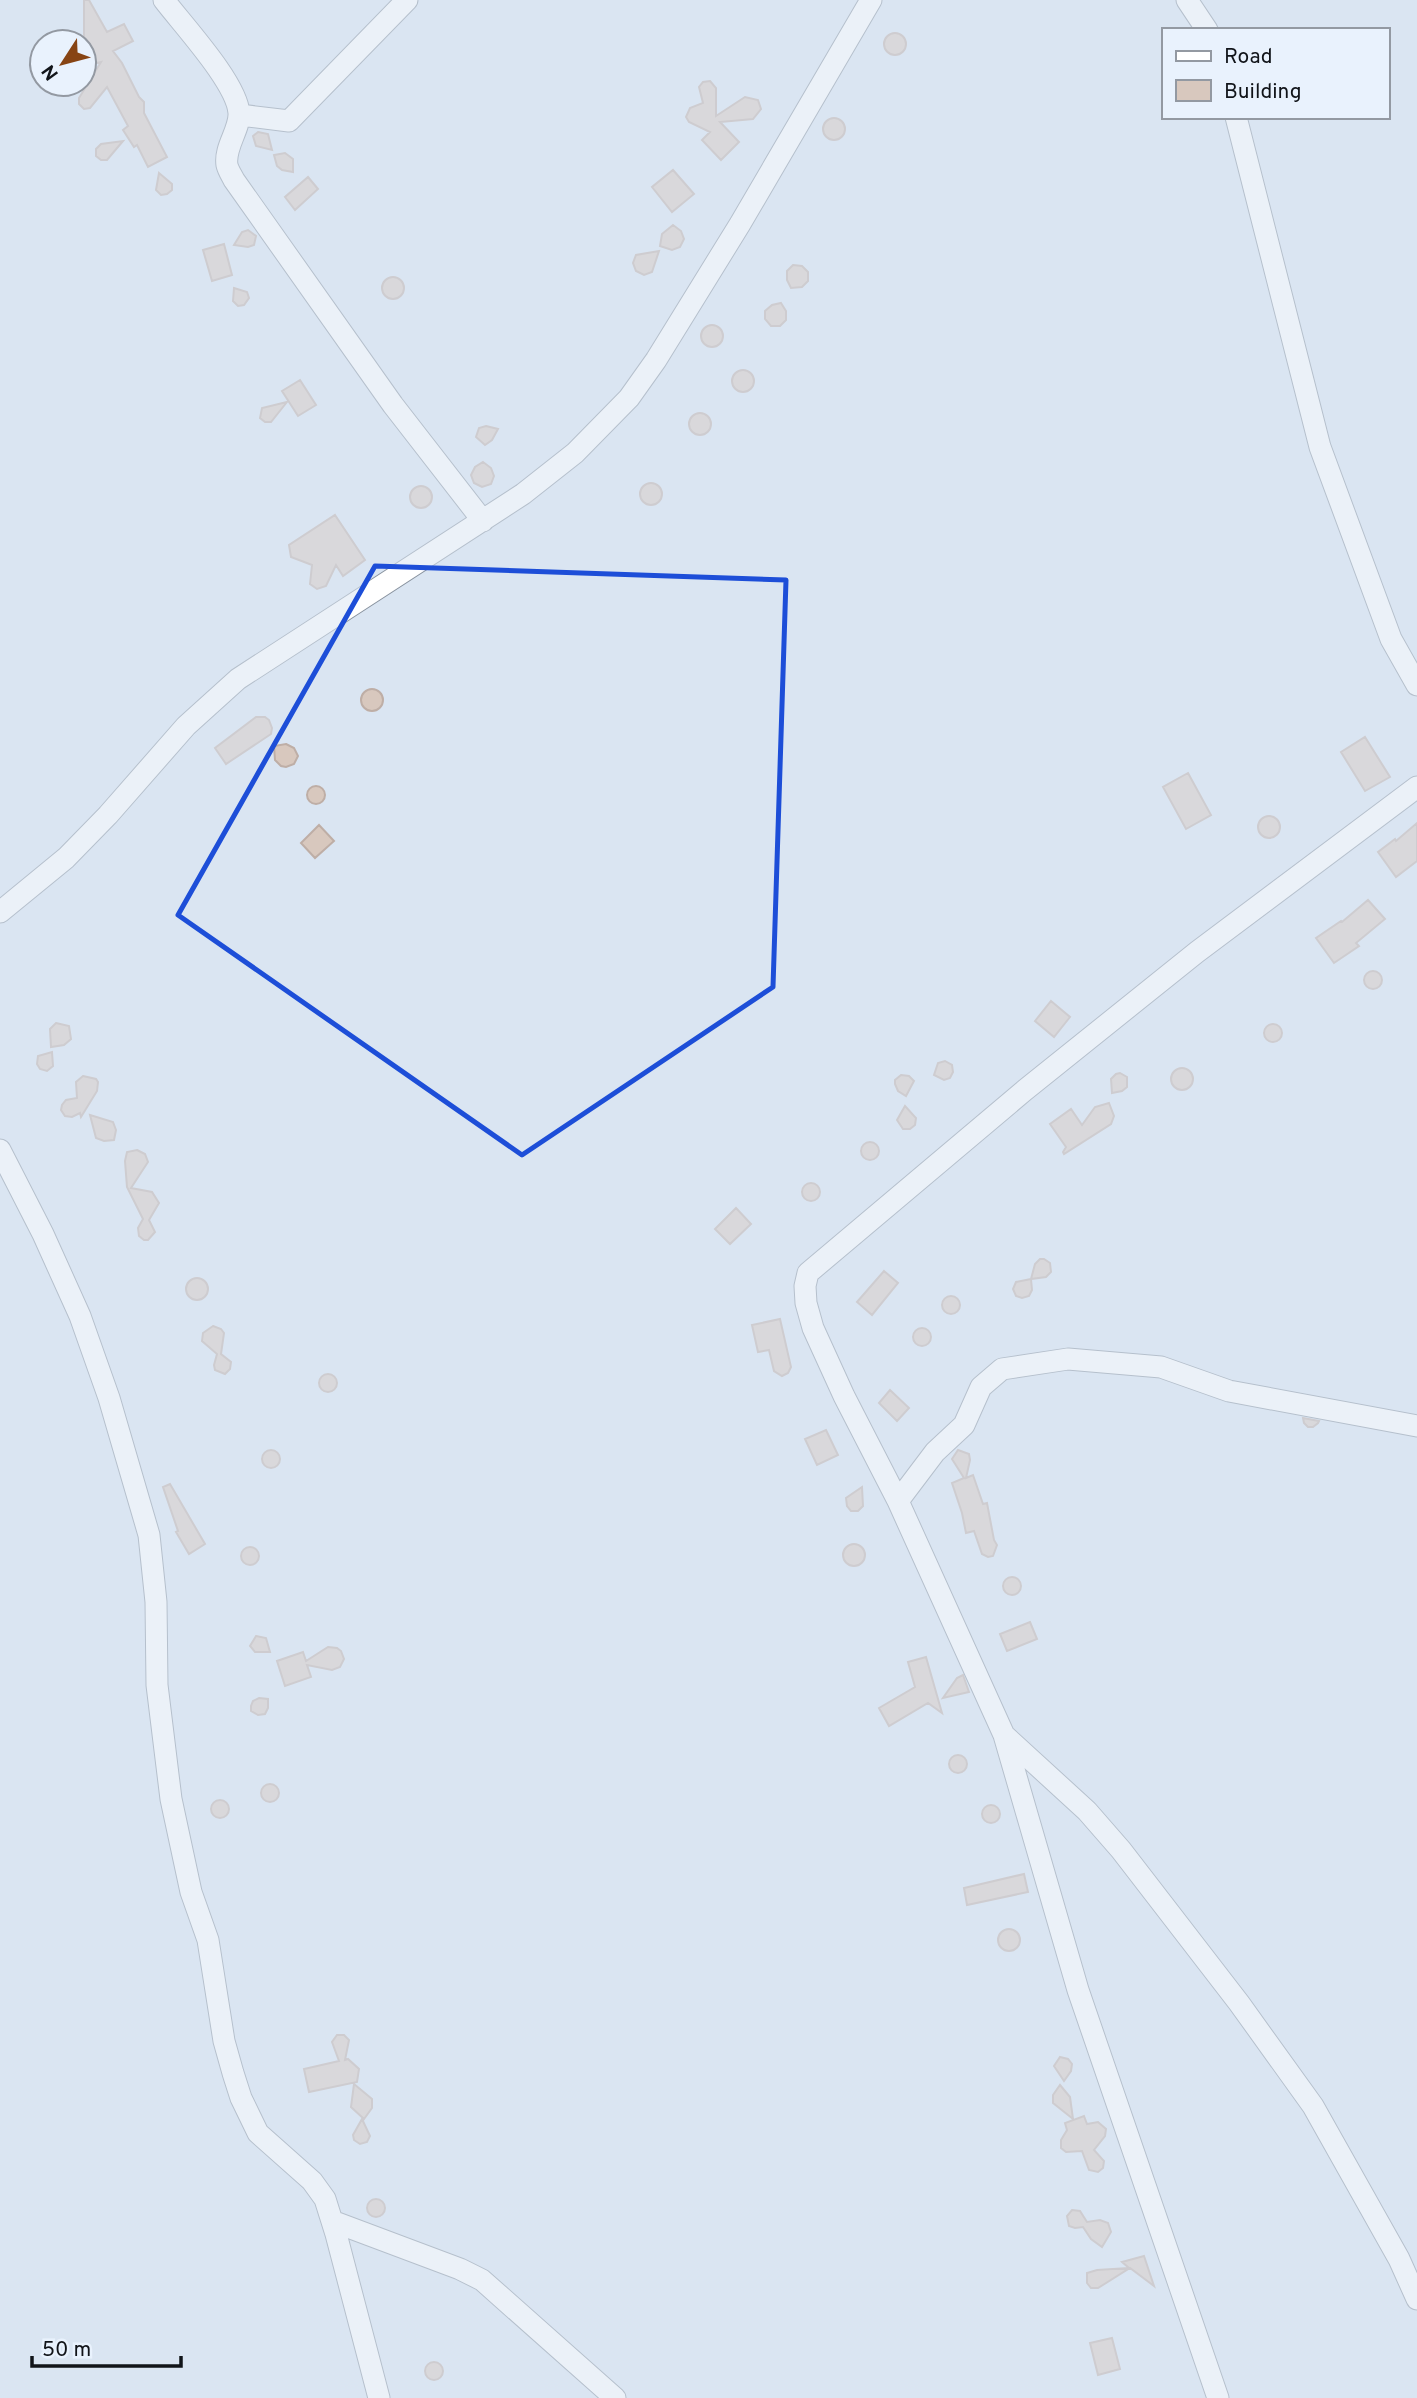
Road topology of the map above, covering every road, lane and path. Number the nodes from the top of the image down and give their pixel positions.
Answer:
1 (164, 0) edge
2 (407, 0) edge
3 (871, 0) edge
4 (1187, 0) edge
5 (1206, 28) edge
6 (240, 116) junction
7 (1237, 119) edge
8 (483, 521) junction
9 (1417, 685) edge
10 (1417, 787) edge
11 (0, 912) edge
12 (0, 1150) edge
13 (1417, 1426) edge
14 (898, 1501) junction
15 (1004, 1735) junction
16 (332, 2221) junction
17 (1417, 2300) edge
18 (379, 2398) edge
19 (615, 2398) edge
20 (1218, 2398) edge

1 - 6 street
2 - 6 street
3 - 8 street
4 - 5 street
6 - 8 street
7 - 9 street
8 - 11 street
10 - 14 street
12 - 16 street
13 - 14 street
14 - 15 street
15 - 17 street
15 - 20 street
16 - 18 street
16 - 19 street

